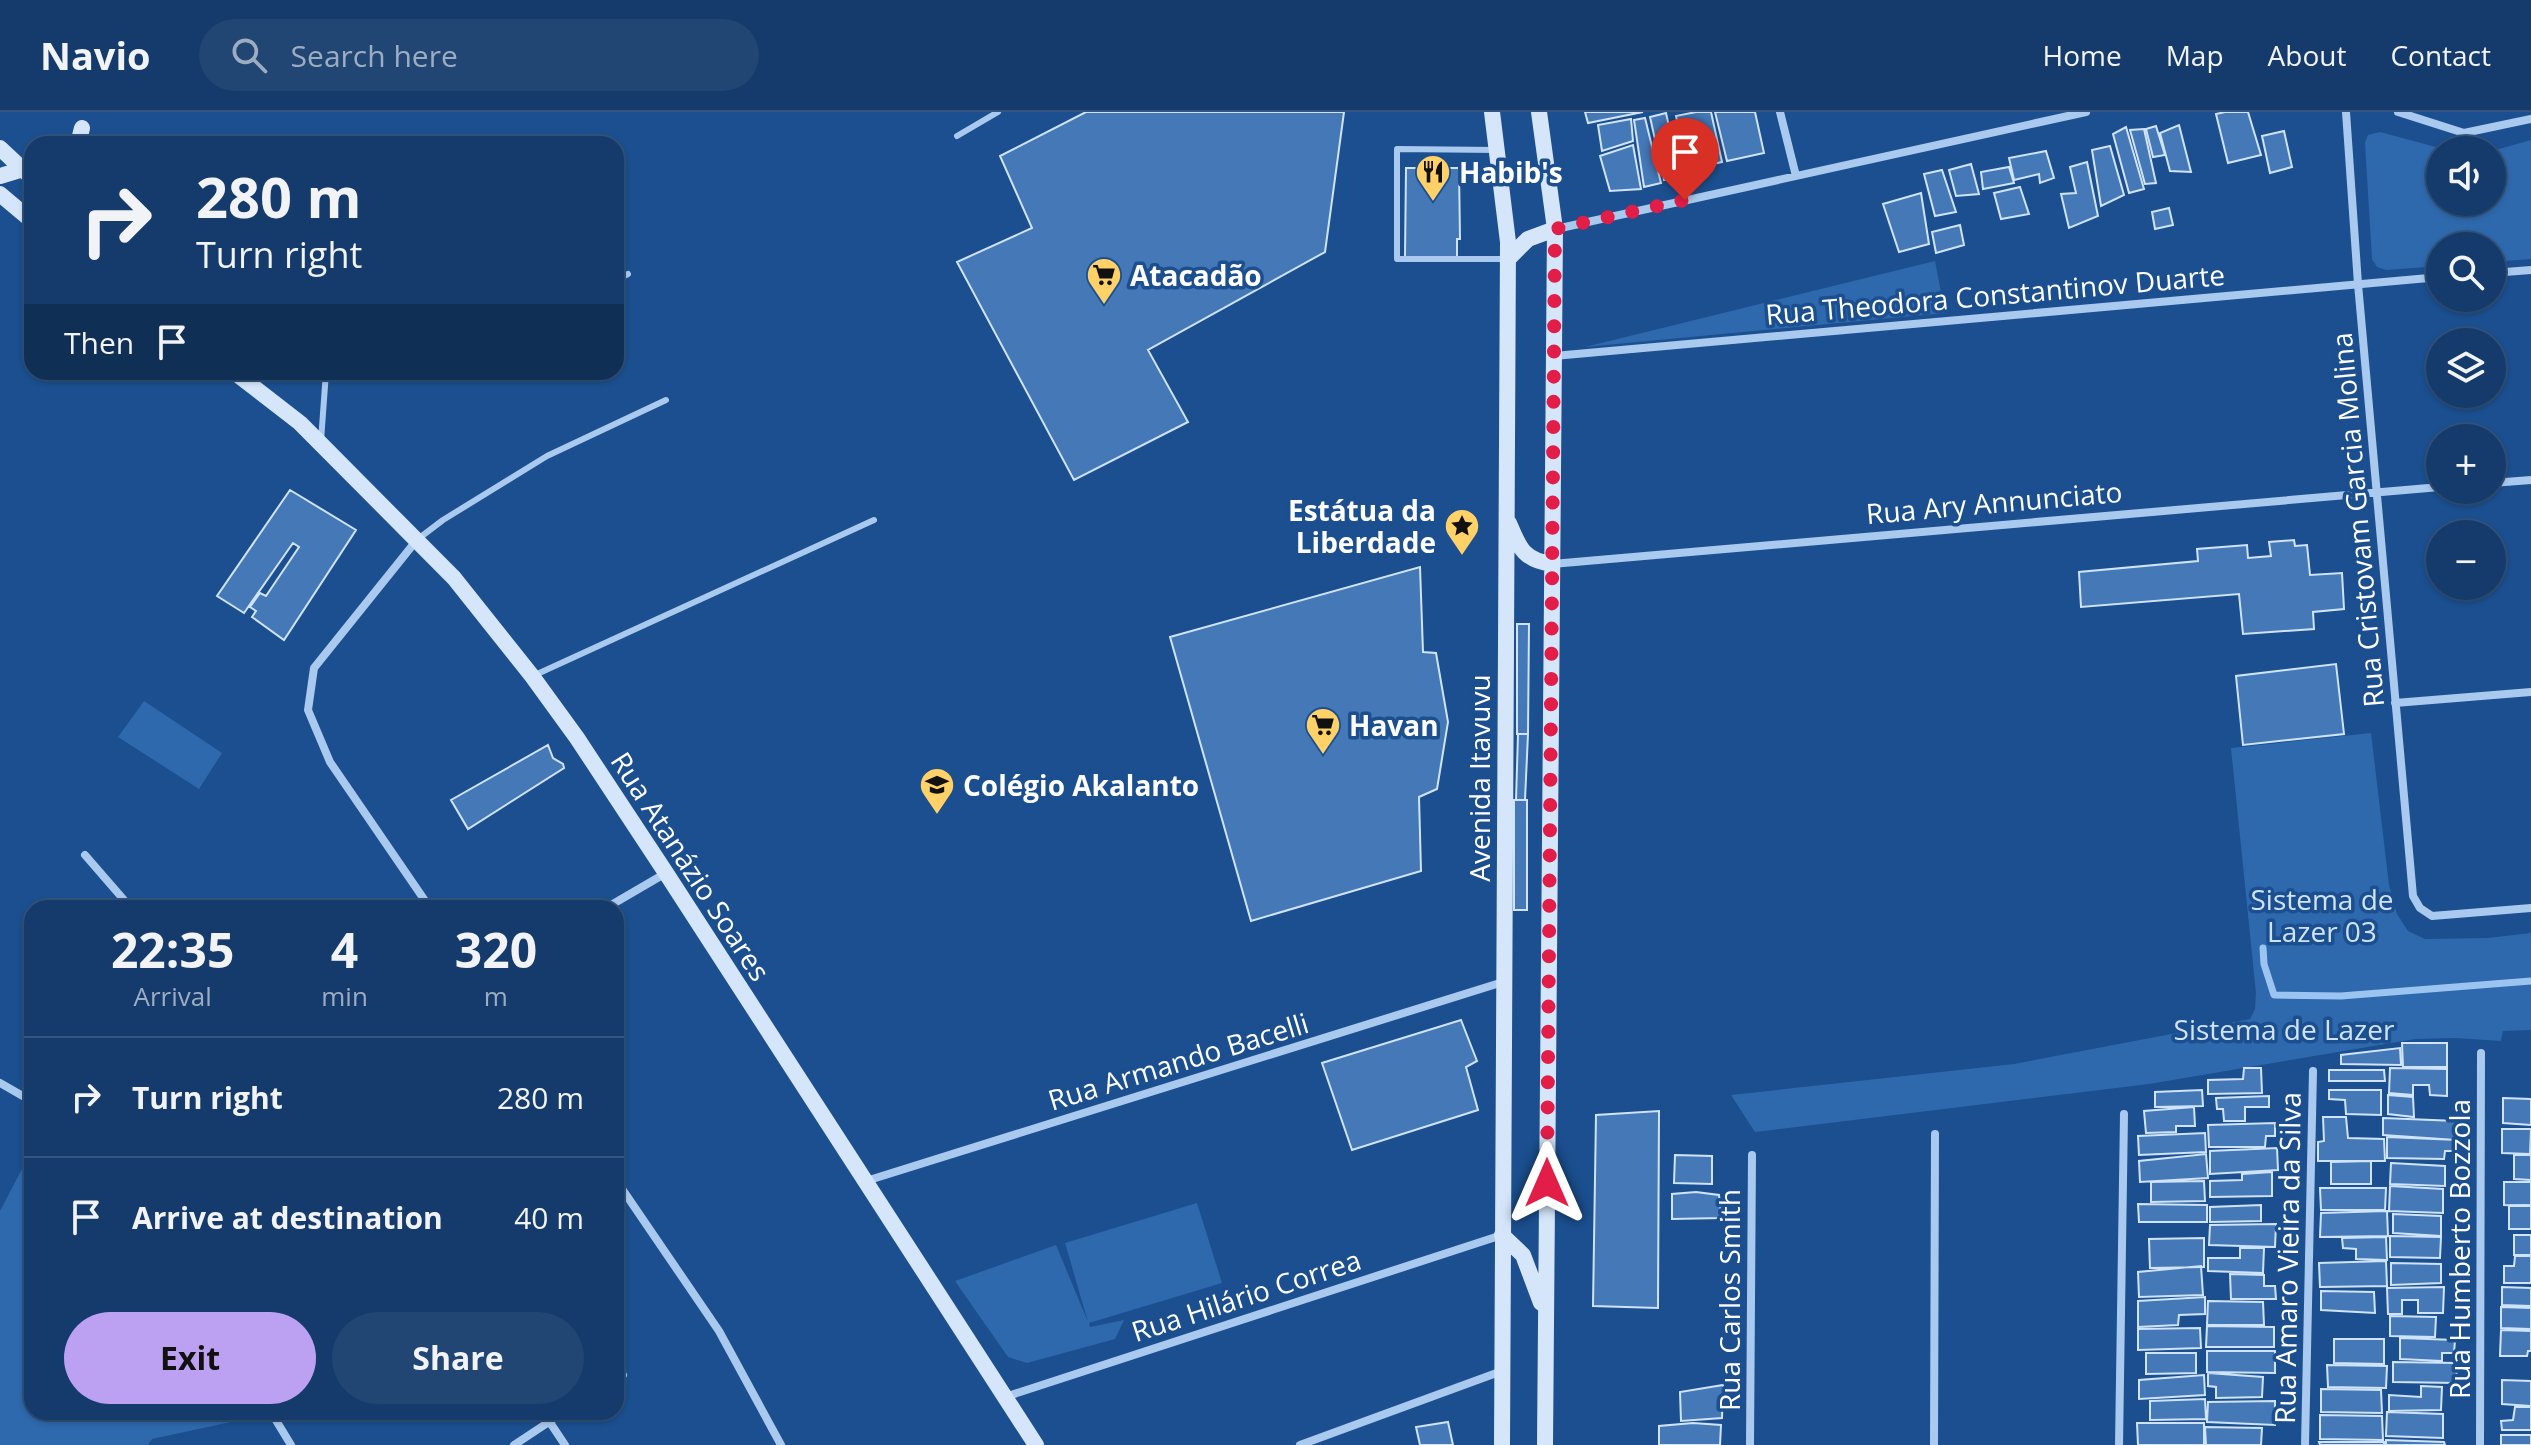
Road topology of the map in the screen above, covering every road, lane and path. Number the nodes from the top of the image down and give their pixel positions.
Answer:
1 (998, 112) edge
2 (1492, 112) edge
3 (1539, 112) edge
4 (1780, 112) edge
5 (2086, 112) edge
6 (2346, 112) edge
7 (2398, 112) edge
8 (2531, 119) edge
9 (957, 136) dead end
10 (0, 148) edge
11 (1497, 150) junction
12 (24, 170) edge
13 (24, 174) edge
14 (0, 176) edge
15 (1796, 176) junction
16 (0, 194) edge
17 (24, 214) edge
18 (1555, 229) junction
19 (1508, 259) junction
20 (2531, 270) edge
21 (2506, 272) edge
22 (628, 274) dead end
23 (624, 276) edge
24 (2426, 278) edge
25 (2358, 284) junction
26 (1554, 356) junction
27 (244, 380) edge
28 (325, 380) edge
29 (666, 400) dead end
30 (321, 444) junction
31 (2531, 480) edge
32 (2506, 482) edge
33 (2426, 488) edge
34 (2377, 492) junction
35 (1506, 518) junction
36 (874, 520) dead end
37 (417, 540) junction
38 (1552, 564) junction
39 (532, 676) junction
40 (2531, 692) edge
41 (2395, 703) junction
42 (85, 855) dead end
43 (666, 873) junction
44 (124, 900) edge
45 (425, 900) edge
46 (620, 900) edge
47 (2531, 908) edge
48 (1503, 982) junction
49 (2481, 1053) dead end
50 (2313, 1071) dead end
51 (0, 1083) edge
52 (24, 1097) edge
53 (2124, 1114) dead end
54 (1935, 1134) dead end
55 (1752, 1155) dead end
56 (865, 1181) junction
57 (624, 1192) edge
58 (1502, 1235) junction
59 (1545, 1312) junction
60 (1502, 1371) junction
61 (1005, 1397) junction
62 (276, 1420) edge
63 (550, 1421) joint
64 (291, 1445) edge
65 (514, 1445) edge
66 (565, 1445) edge
67 (781, 1445) edge
68 (1036, 1445) edge
69 (1300, 1445) edge
70 (1502, 1445) edge
71 (1545, 1445) edge
72 (1750, 1445) edge
73 (1934, 1445) edge
74 (2119, 1445) edge
75 (2305, 1445) edge
76 (2480, 1445) edge

1 - 9 lane
2 - 11 main road, Avenida Itavuvu
3 - 18 main road
4 - 15 street
5 - 15 street
6 - 25 street, Rua Cristovam Garcia Molina
7 - 8 street
10 - 12 main road
11 - 19 main road, Avenida Itavuvu
11 - 19 lane
13 - 14 main road
15 - 18 street
16 - 17 main road
18 - 19 main road
18 - 26 main road
19 - 35 main road, Avenida Itavuvu
20 - 21 street
22 - 23 lane
24 - 25 street, Rua Theodora Constantinov Duarte
25 - 26 street, Rua Theodora Constantinov Duarte
25 - 34 street, Rua Cristovam Garcia Molina
26 - 38 main road
27 - 30 main road, Rua Atanázio Soares
28 - 30 lane
29 - 37 lane
30 - 37 main road, Rua Atanázio Soares
31 - 32 street
33 - 34 street, Rua Ary Annunciato
34 - 38 street, Rua Ary Annunciato
34 - 41 street, Rua Cristovam Garcia Molina
35 - 38 main road
35 - 48 main road, Avenida Itavuvu
36 - 39 lane
37 - 39 main road, Rua Atanázio Soares
37 - 45 street
38 - 59 main road
39 - 43 main road, Rua Atanázio Soares
40 - 41 street
41 - 47 street, Rua Cristovam Garcia Molina
42 - 44 street
43 - 46 street
43 - 56 main road, Rua Atanázio Soares
48 - 56 street, Rua Armando Bacelli
48 - 58 main road, Avenida Itavuvu
49 - 76 street, Rua Humberto Bozzola
50 - 75 street, Rua Amaro Vieira da Silva
51 - 52 street
53 - 74 street
54 - 73 street
55 - 72 street, Rua Carlos Smith
56 - 61 main road, Rua Atanázio Soares
57 - 67 street
58 - 59 main road
58 - 60 main road, Avenida Itavuvu
58 - 61 street, Rua Hilário Correa
59 - 71 main road
60 - 69 street
60 - 70 main road, Avenida Itavuvu
61 - 68 main road, Rua Atanázio Soares
62 - 64 street
63 - 65 street
63 - 66 street

